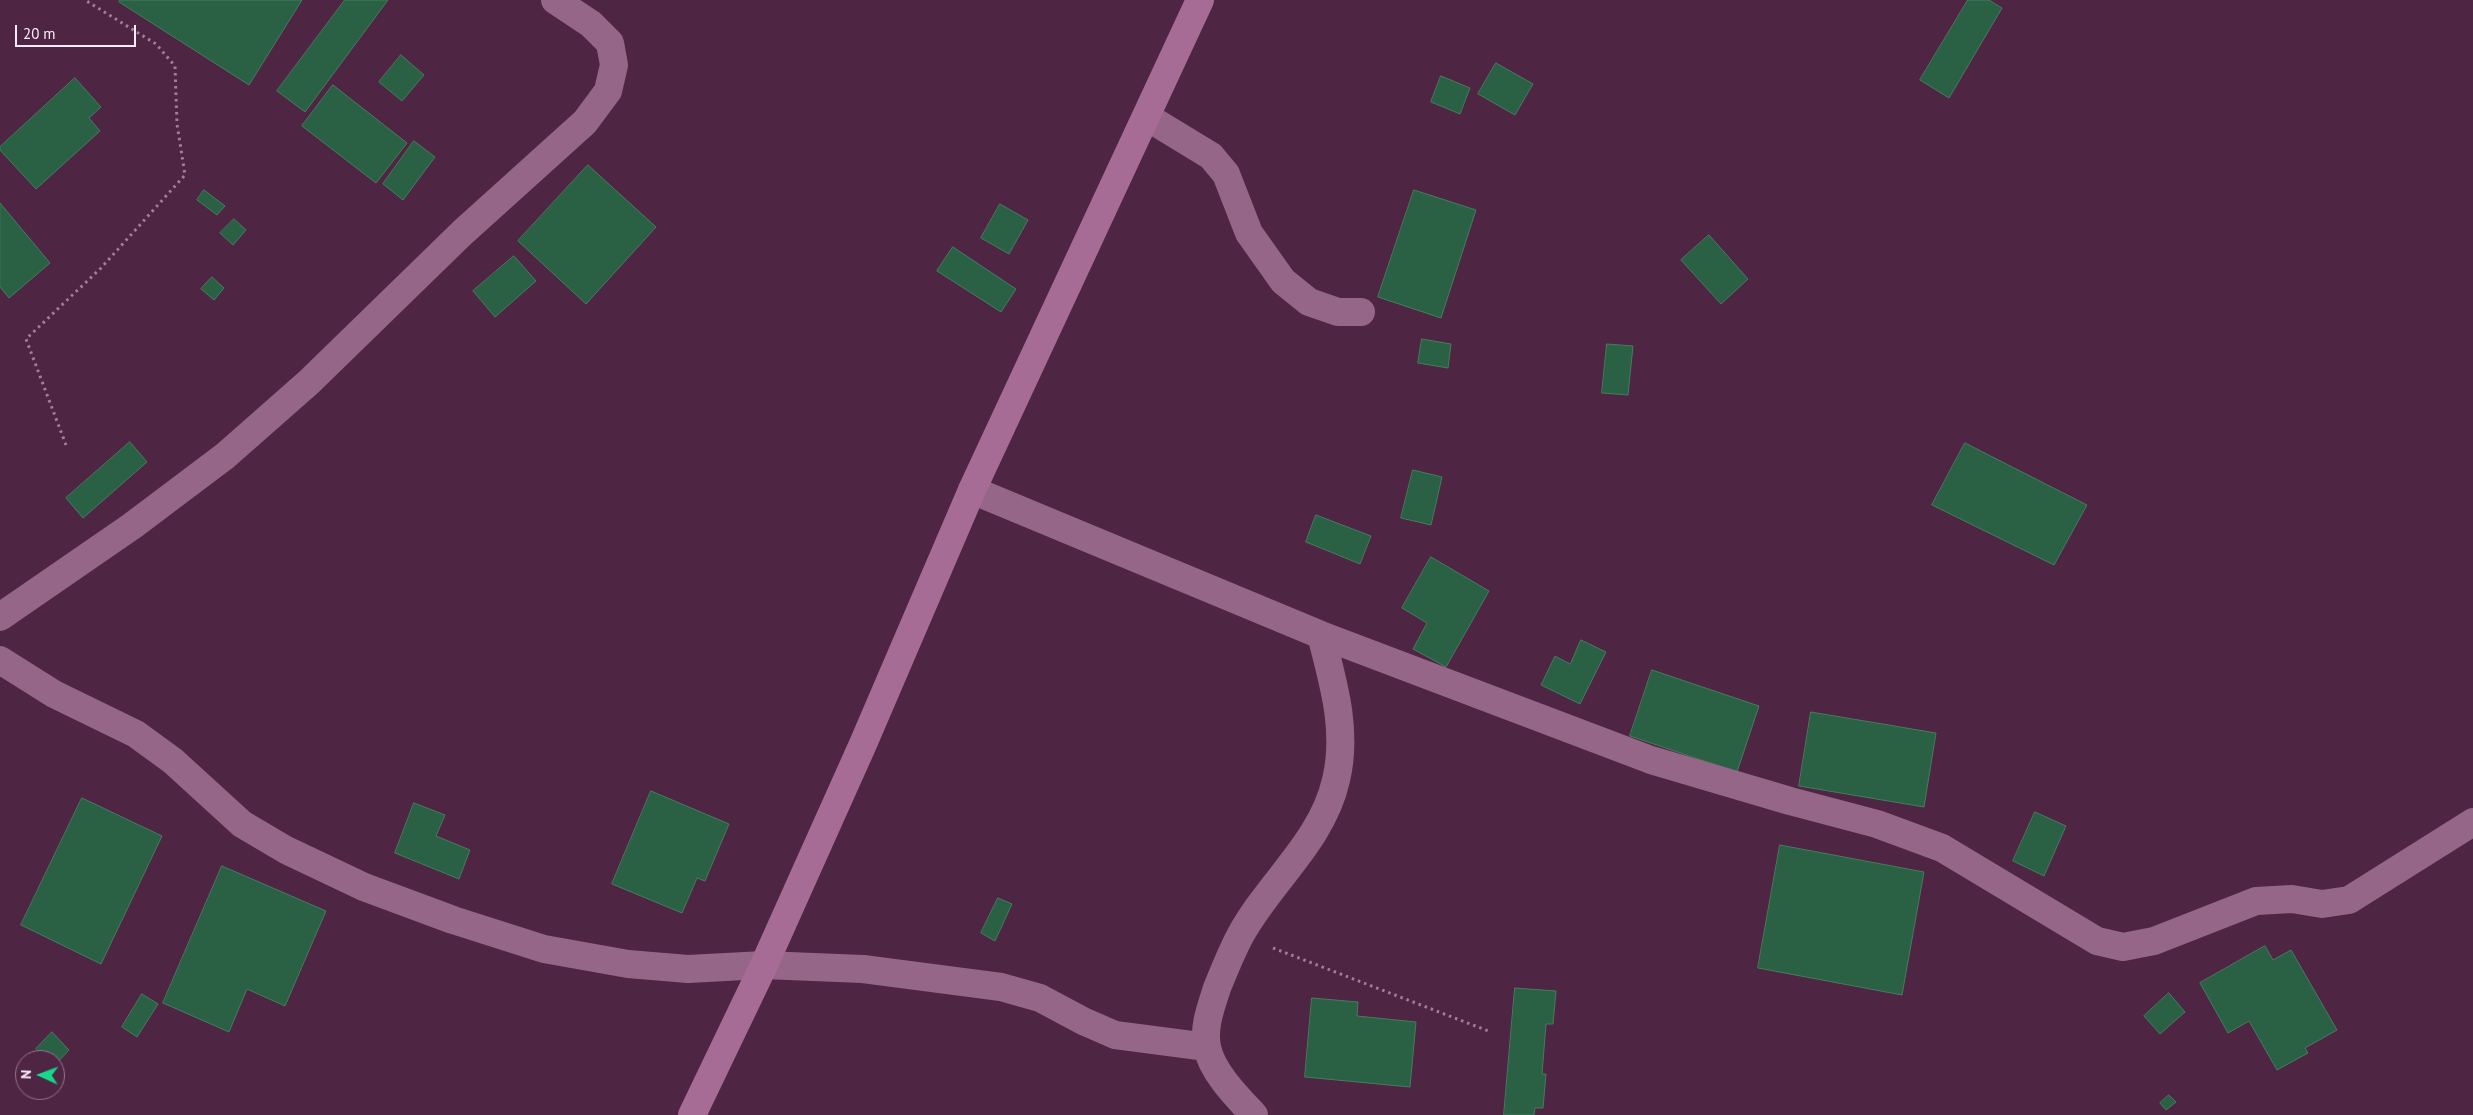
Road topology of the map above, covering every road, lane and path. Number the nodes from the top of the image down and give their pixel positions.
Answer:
1 (85, 0) edge
2 (555, 0) edge
3 (1200, 0) edge
4 (1147, 117) junction
5 (1361, 312) dead end
6 (66, 445) dead end
7 (972, 490) junction
8 (0, 617) edge
9 (1320, 635) junction
10 (0, 660) edge
11 (2473, 822) edge
12 (1240, 936) junction
13 (764, 965) junction
14 (1490, 1032) dead end
15 (1207, 1047) junction
16 (692, 1115) edge
17 (1254, 1115) edge

1 - 6 path
2 - 8 street
3 - 4 street
4 - 5 street
4 - 7 street
7 - 9 street
7 - 13 street
9 - 11 street
9 - 12 street
10 - 13 street
12 - 14 path
12 - 15 street
13 - 15 street
13 - 16 street
15 - 17 street

